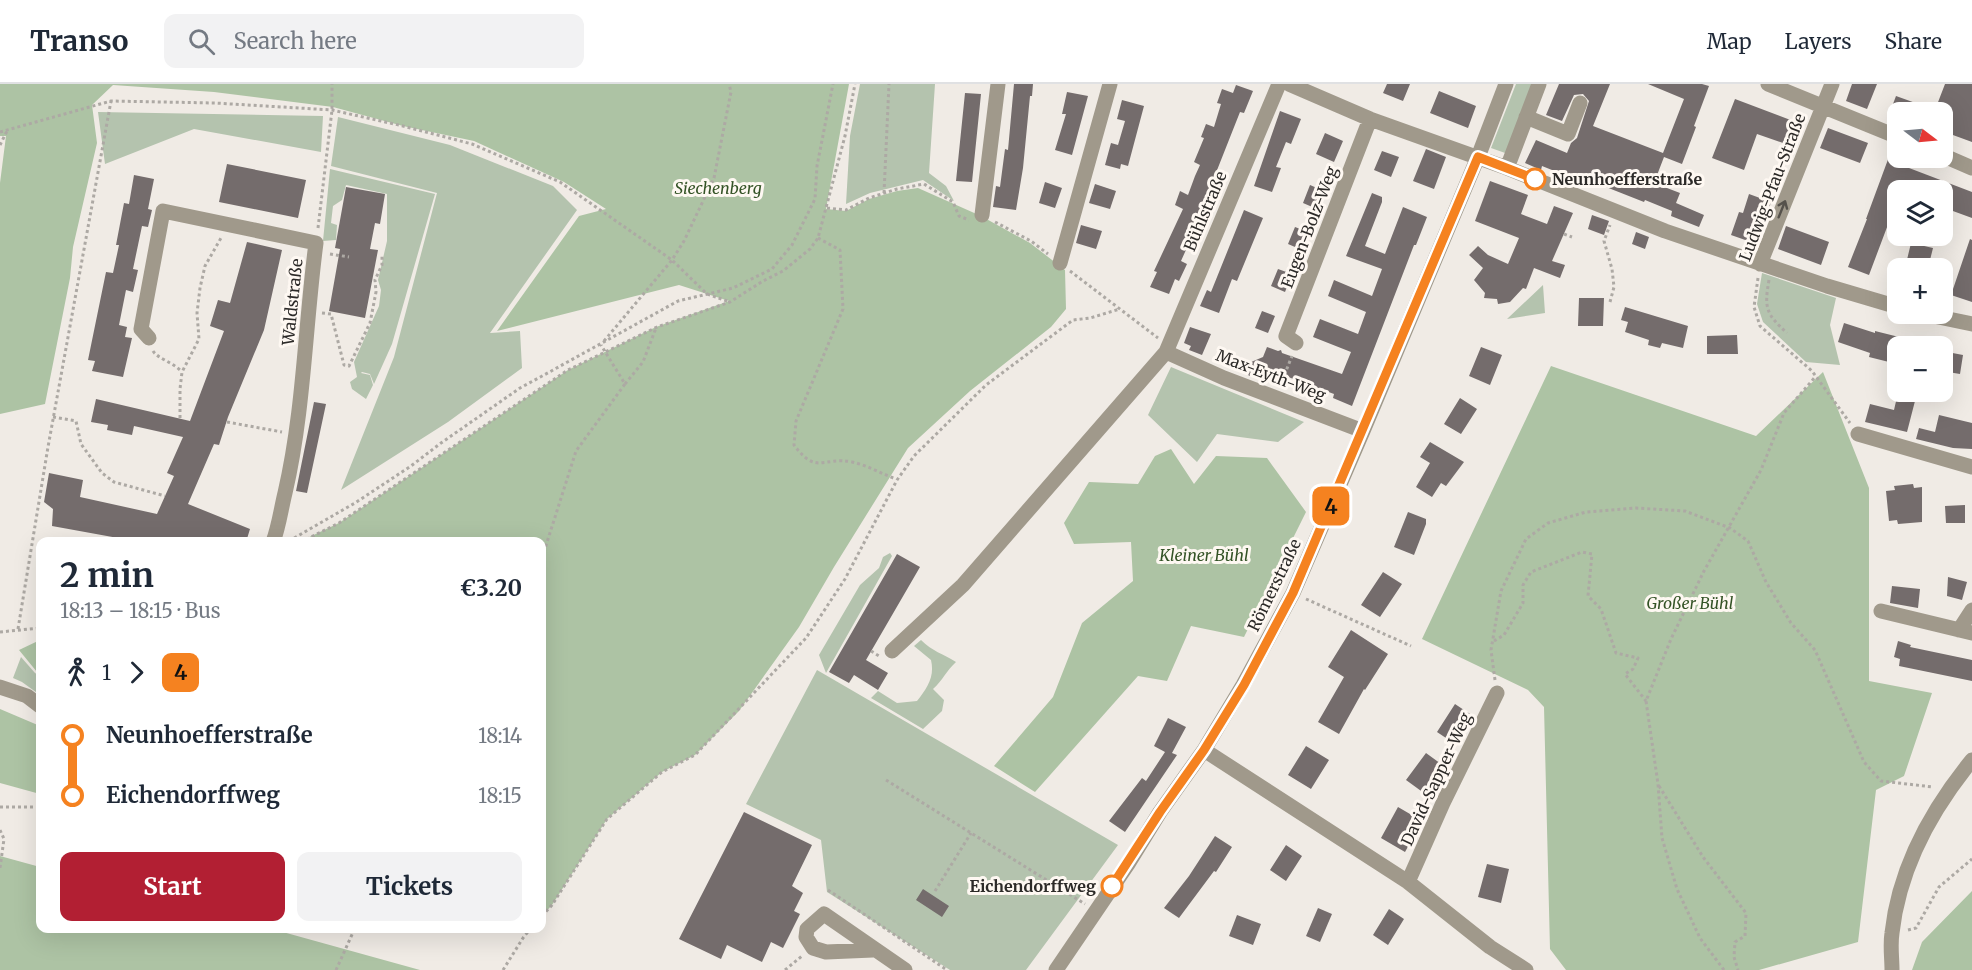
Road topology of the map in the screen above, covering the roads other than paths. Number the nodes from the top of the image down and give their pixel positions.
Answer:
1 (998, 84) edge
2 (1110, 84) edge
3 (1279, 84) edge
4 (1289, 84) edge
5 (1506, 84) edge
6 (1539, 84) edge
7 (1768, 84) edge
8 (1832, 84) edge
9 (1580, 103) dead end
10 (1823, 106) junction
11 (1526, 117) junction
12 (1370, 119) junction
13 (1887, 132) edge
14 (1478, 157) junction
15 (1953, 160) edge
16 (1507, 168) junction
17 (1972, 168) edge
18 (982, 215) road end
19 (1060, 263) dead end
20 (1765, 266) junction
21 (1887, 304) edge
22 (1953, 320) edge
23 (1972, 324) edge
24 (148, 338) road end
25 (1296, 343) road end
26 (1166, 352) junction
27 (1363, 431) junction
28 (1858, 434) road end
29 (1972, 467) edge
30 (274, 537) edge
31 (1972, 610) edge
32 (1881, 611) dead end
33 (1965, 631) edge
34 (892, 651) dead end
35 (0, 687) edge
36 (1497, 693) road end
37 (36, 703) edge
38 (1204, 750) junction
39 (1972, 760) edge
40 (1408, 882) junction
41 (873, 950) junction
42 (906, 970) edge
43 (1056, 970) edge
44 (1526, 970) edge
45 (1892, 970) edge

1 - 18 street
2 - 19 street
3 - 26 street, Bühlstraße
4 - 12 street
5 - 14 street, Römerstraße
6 - 11 street
7 - 10 street
8 - 10 street, Ludwig-Pfau-Straße
9 - 11 street
10 - 13 street
20 -> 10 street, Ludwig-Pfau-Straße
11 - 16 street
12 - 14 street
12 - 25 street, Eugen-Bolz-Weg
14 - 16 street
14 - 27 street, Römerstraße
15 - 17 street
16 - 20 street
20 - 21 street
22 - 23 street
24 - 30 street, Waldstraße
26 - 27 street, Max-Eyth-Weg
26 - 34 street
27 - 38 street, Römerstraße
28 - 29 street
31 - 33 street
32 - 33 street
35 - 37 street
36 - 40 street, David-Sapper-Weg
38 - 40 street
38 - 43 street, Römerstraße
39 - 45 street
40 - 44 street
41 - 41 street
41 - 42 street

